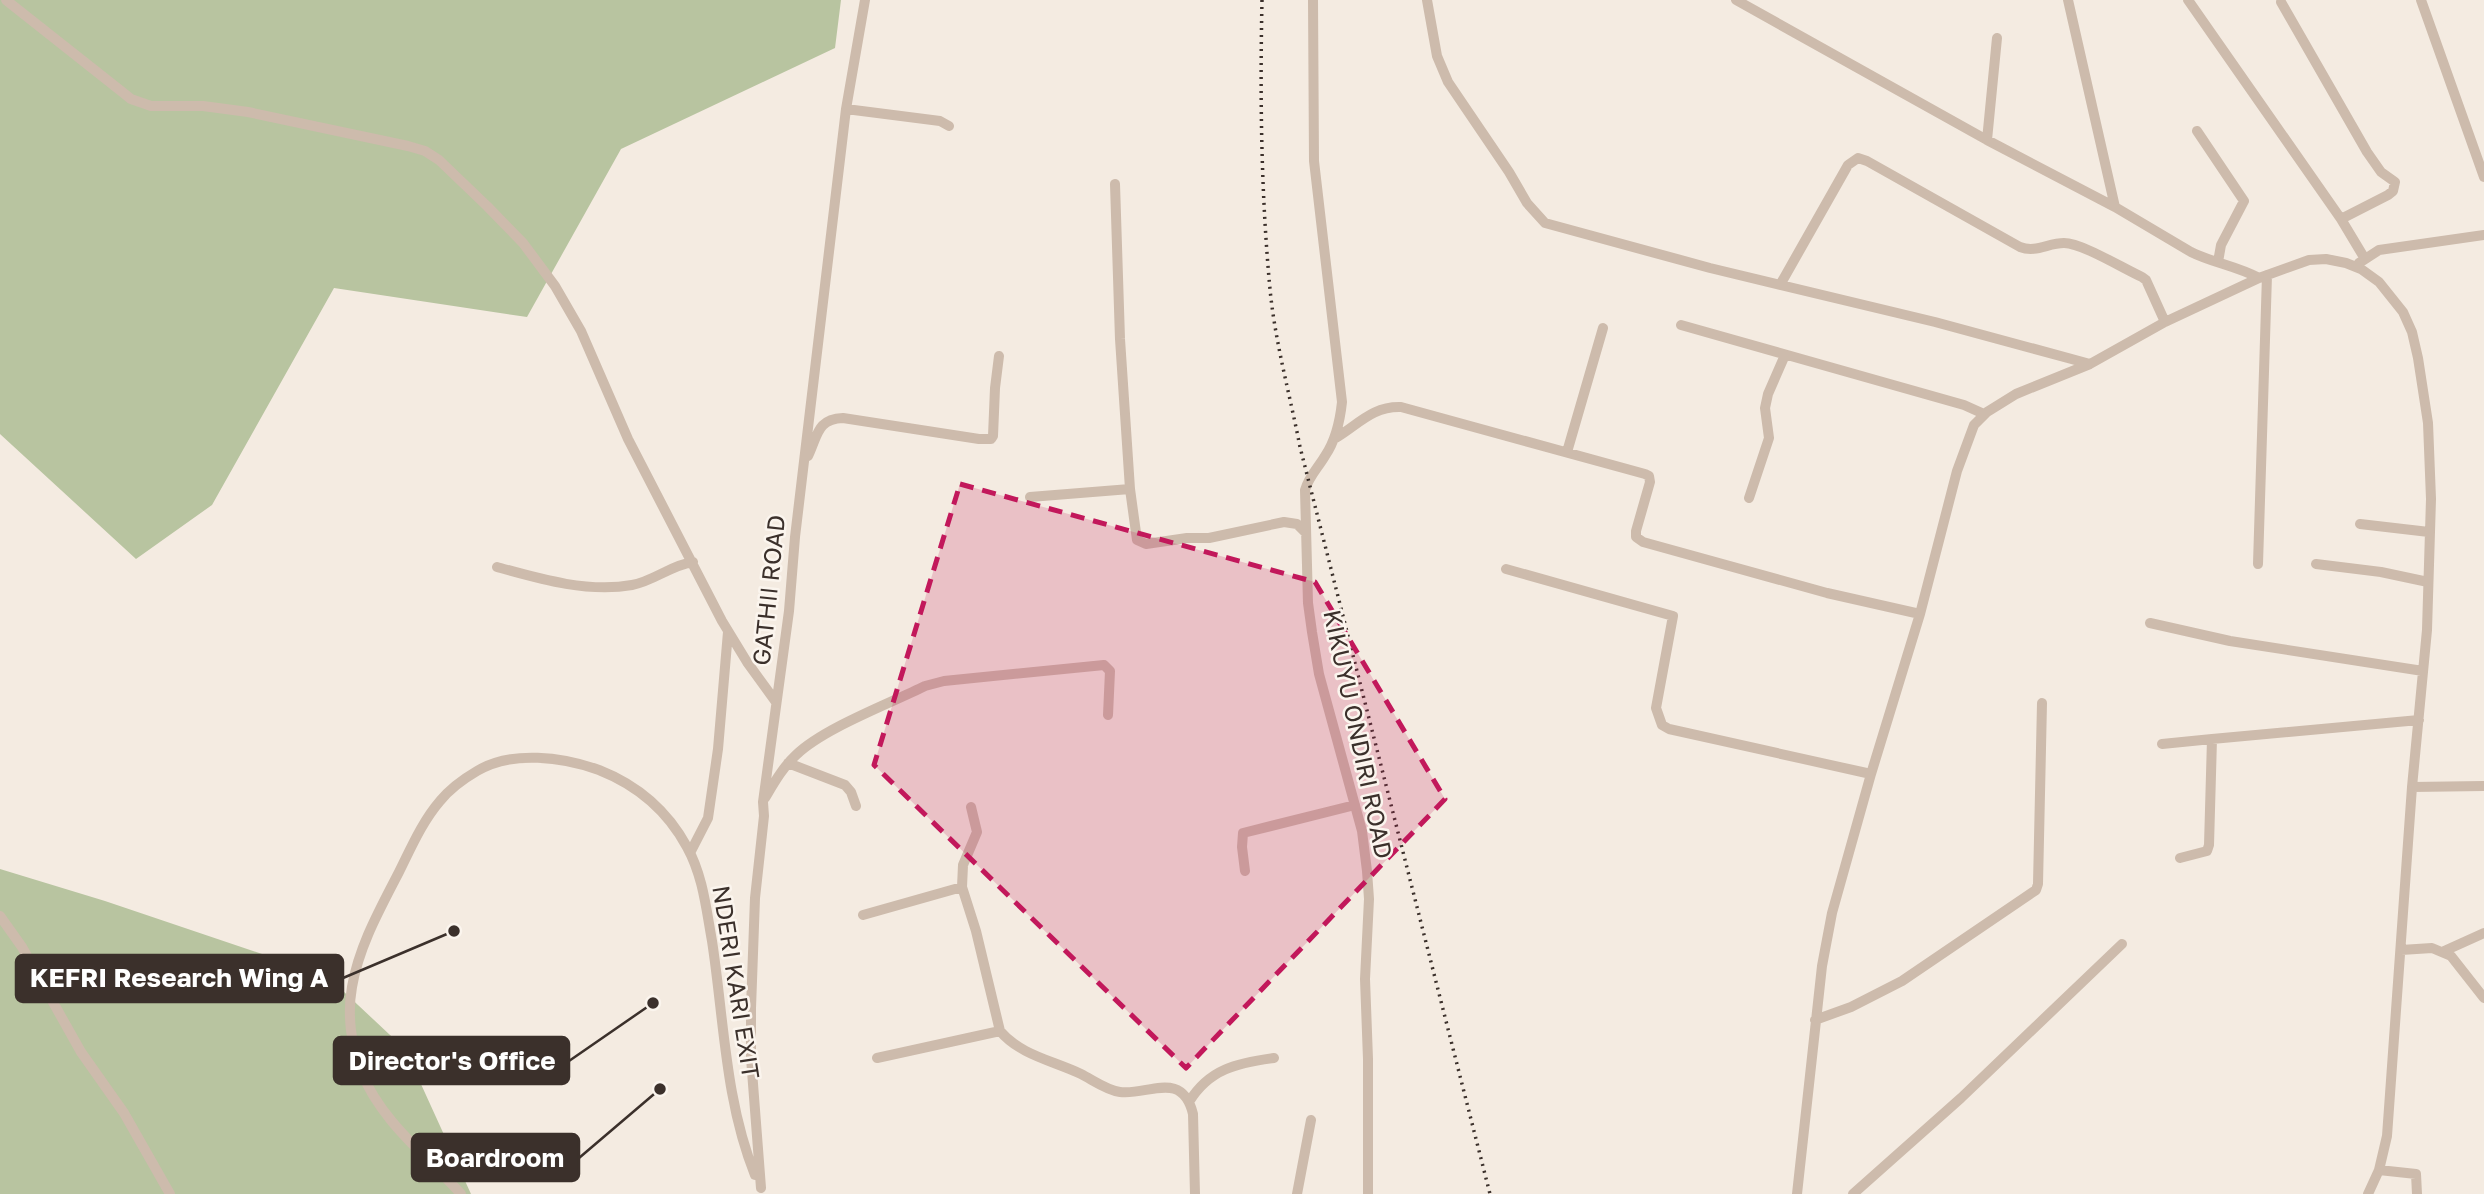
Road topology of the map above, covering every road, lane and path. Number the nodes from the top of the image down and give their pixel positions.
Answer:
1 (6, 0) edge
2 (865, 0) edge
3 (1313, 0) edge
4 (1427, 0) edge
5 (1735, 0) edge
6 (2068, 0) edge
7 (2188, 0) edge
8 (2421, 0) edge
9 (2281, 2) dead end
10 (1997, 38) dead end
11 (846, 109) junction
12 (949, 125) dead end
13 (2197, 131) dead end
14 (1987, 140) junction
15 (2484, 177) edge
16 (1115, 184) dead end
17 (2115, 207) junction
18 (2341, 219) junction
19 (2484, 235) edge
20 (2218, 262) junction
21 (2360, 263) junction
22 (2263, 277) junction
23 (1780, 285) junction
24 (2165, 322) junction
25 (1681, 326) dead end
26 (1603, 328) dead end
27 (1785, 355) junction
28 (999, 356) dead end
29 (2090, 364) junction
30 (1984, 414) junction
31 (1334, 439) junction
32 (1567, 452) junction
33 (804, 463) junction
34 (1130, 489) junction
35 (1030, 498) dead end
36 (1749, 498) dead end
37 (2360, 524) dead end
38 (2429, 532) junction
39 (1306, 533) junction
40 (693, 562) junction
41 (2258, 564) dead end
42 (2316, 564) dead end
43 (498, 568) dead end
44 (1506, 569) dead end
45 (2428, 582) junction
46 (1920, 614) junction
47 (2150, 623) dead end
48 (728, 632) junction
49 (2423, 671) junction
50 (776, 702) junction
51 (2042, 703) dead end
52 (1108, 715) dead end
53 (2419, 720) junction
54 (2212, 738) junction
55 (2162, 744) dead end
56 (788, 763) junction
57 (1871, 774) junction
58 (2484, 786) edge
59 (2412, 787) junction
60 (763, 802) junction
61 (1355, 805) junction
62 (856, 806) dead end
63 (971, 807) dead end
64 (690, 853) junction
65 (2179, 858) dead end
66 (1245, 870) dead end
67 (962, 887) junction
68 (863, 915) dead end
69 (0, 916) edge
70 (2484, 933) edge
71 (2122, 944) dead end
72 (2401, 950) junction
73 (2442, 952) junction
74 (2484, 998) edge
75 (1815, 1020) junction
76 (1000, 1031) junction
77 (877, 1058) dead end
78 (1274, 1058) dead end
79 (1189, 1102) junction
80 (1311, 1120) dead end
81 (2379, 1170) junction
82 (762, 1191) edge
83 (170, 1194) edge
84 (461, 1194) edge
85 (1195, 1194) edge
86 (1297, 1194) edge
87 (1368, 1194) edge
88 (1797, 1194) edge
89 (1853, 1194) edge
90 (2368, 1194) edge
91 (2417, 1194) edge

1 - 40 street
2 - 11 street, GATHII ROAD
3 - 31 street, KIKUYU ONDIRI ROAD
4 - 23 street
5 - 14 street
6 - 17 street
7 - 18 street
8 - 15 street
9 - 18 street
10 - 14 street
11 - 12 street
11 - 33 street, GATHII ROAD
13 - 20 street
14 - 17 street
16 - 34 street
17 - 20 street
18 - 21 street
19 - 21 street
20 - 22 street
21 - 22 street
21 - 38 street
22 - 24 street
22 - 41 street
23 - 24 street
23 - 29 street
24 - 29 street
25 - 27 street
26 - 32 street
27 - 30 street
27 - 36 street
28 - 33 street
29 - 30 street
30 - 46 street
31 - 32 street
31 - 39 street, KIKUYU ONDIRI ROAD
32 - 46 street
33 - 50 street, GATHII ROAD
34 - 35 street
34 - 39 street
37 - 38 street
38 - 45 street
39 - 61 street, KIKUYU ONDIRI ROAD
40 - 43 street
40 - 48 street
42 - 45 street
44 - 57 street
45 - 49 street
46 - 57 street
47 - 49 street
48 - 50 street
48 - 64 street
49 - 53 street
50 - 60 street, GATHII ROAD
51 - 75 street
52 - 56 street
53 - 54 street
53 - 59 street
54 - 55 street
54 - 65 street
56 - 60 street
56 - 62 street
57 - 75 street
58 - 59 street
59 - 72 street
60 - 82 street, GATHII ROAD
61 - 66 street
61 - 87 street, KIKUYU ONDIRI ROAD
63 - 67 street
64 - 82 street, NDERI KARI EXIT
64 - 84 street, NDERI KARI EXIT
67 - 68 street
67 - 76 street
69 - 83 street
70 - 73 street
71 - 89 street
72 - 73 street
72 - 81 street
73 - 74 street
75 - 88 street
76 - 77 street
76 - 79 street
78 - 79 street
79 - 85 street
80 - 86 street
81 - 90 street
81 - 91 street

